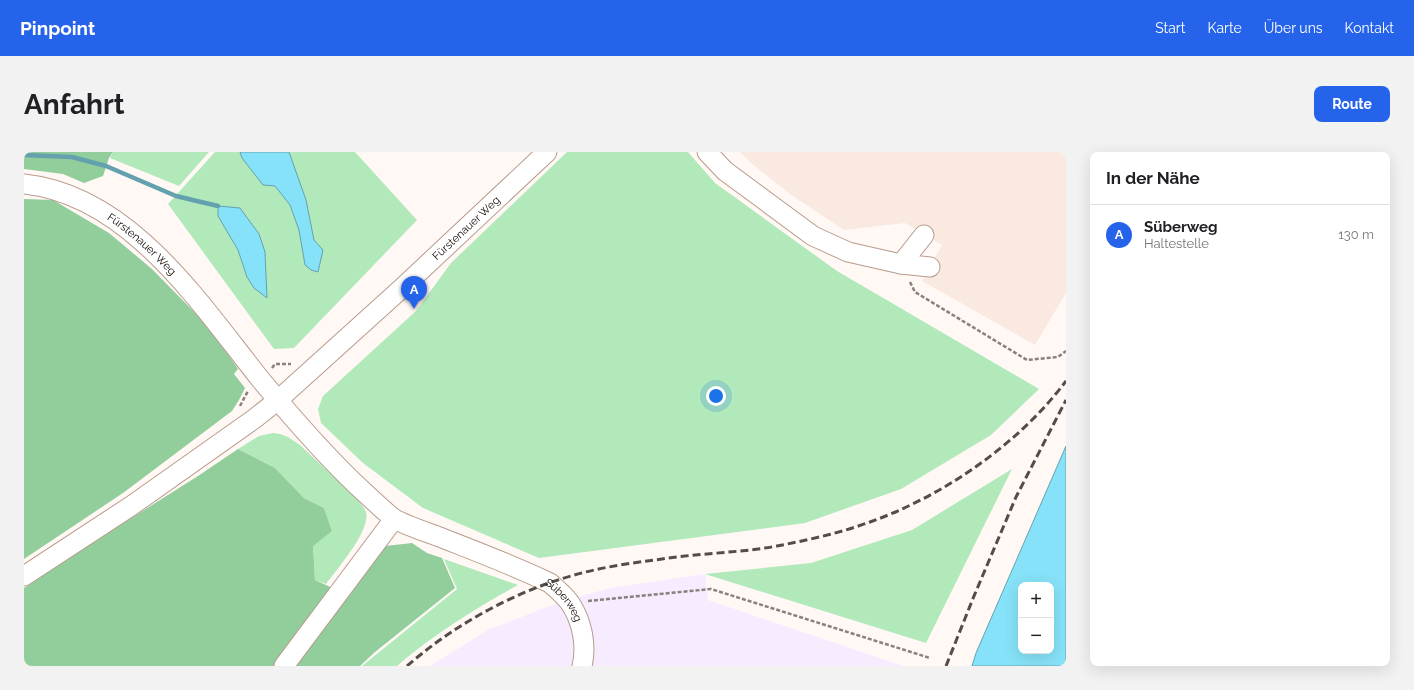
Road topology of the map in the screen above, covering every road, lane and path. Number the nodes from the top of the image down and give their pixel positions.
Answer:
1 (547, 152) edge
2 (707, 152) edge
3 (24, 184) edge
4 (924, 235) dead end
5 (901, 264) junction
6 (930, 267) dead end
7 (1066, 351) edge
8 (278, 400) junction
9 (394, 519) junction
10 (24, 576) edge
11 (569, 602) junction
12 (930, 658) dead end
13 (284, 666) edge
14 (582, 666) edge

1 - 8 street, Fürstenauer Weg
2 - 5 street
3 - 8 street, Fürstenauer Weg
4 - 5 street
5 - 6 street
5 - 7 path
8 - 9 street, Süberweg
8 - 10 street, Fürstenauer Weg
9 - 11 street, Süberweg
9 - 13 street
11 - 12 path
11 - 14 street, Süberweg

